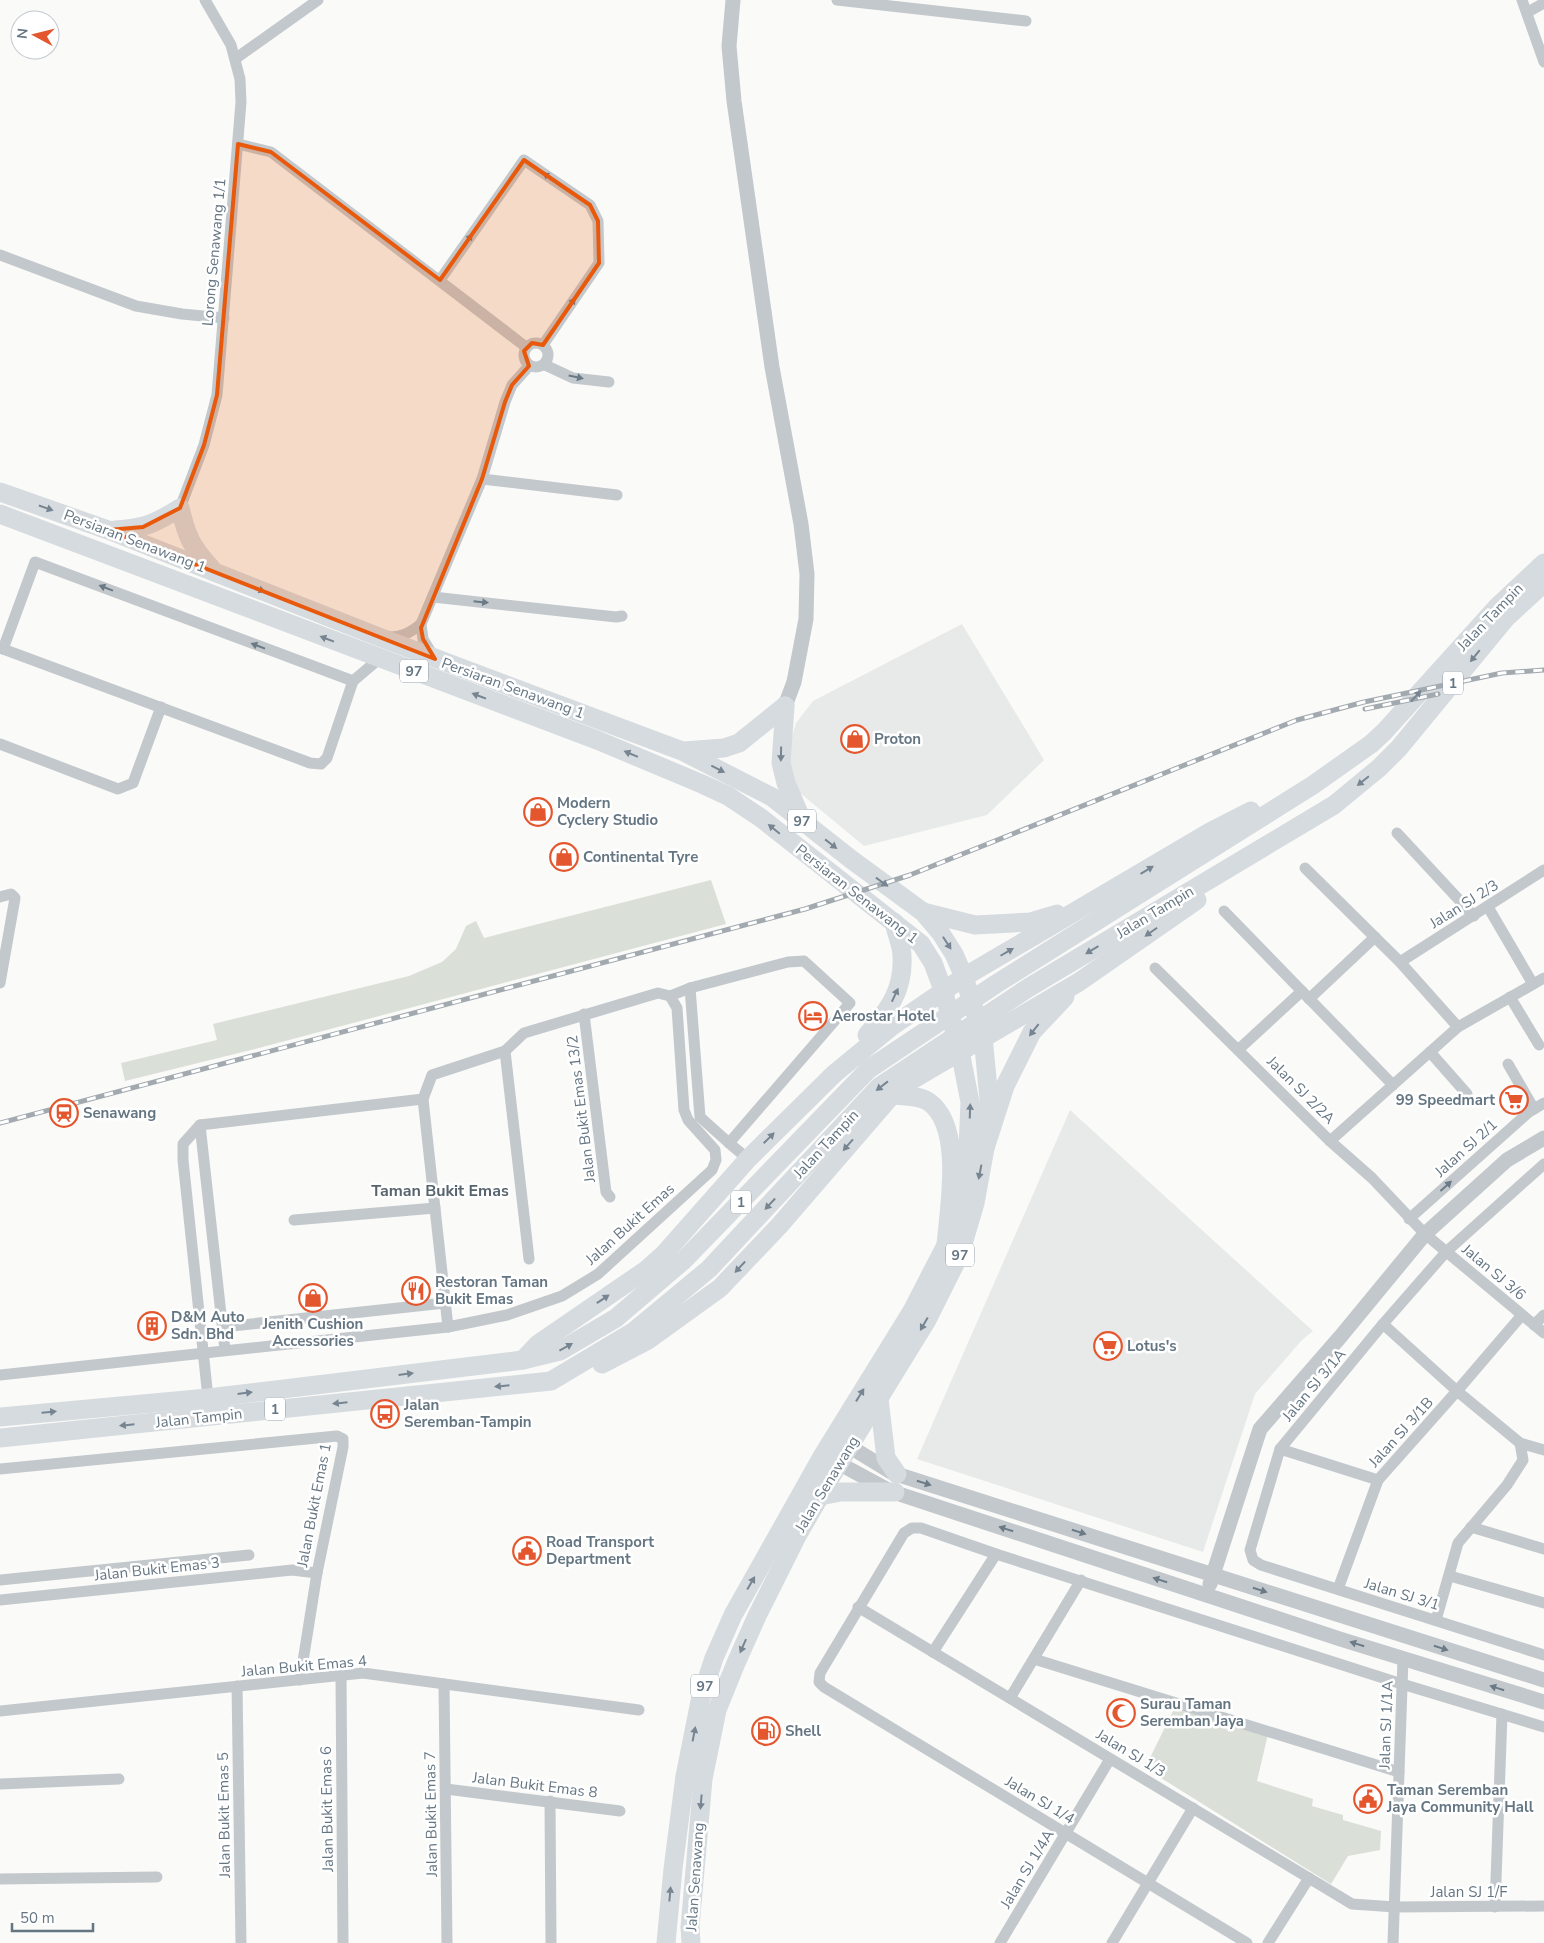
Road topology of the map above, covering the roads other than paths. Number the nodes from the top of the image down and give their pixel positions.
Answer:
1 (205, 0) edge
2 (318, 0) edge
3 (733, 0) edge
4 (837, 0) edge
5 (1522, 0) edge
6 (1544, 2) edge
7 (1528, 12) junction
8 (1026, 21) dead end
9 (235, 59) junction
10 (1544, 62) edge
11 (238, 144) junction
12 (0, 255) edge
13 (440, 280) junction
14 (224, 318) junction
15 (543, 345) junction
16 (526, 348) junction
17 (545, 364) junction
18 (529, 366) junction
19 (609, 382) dead end
20 (482, 479) junction
21 (0, 492) edge
22 (617, 495) dead end
23 (180, 508) junction
24 (0, 514) edge
25 (108, 530) junction
26 (1544, 563) edge
27 (212, 570) junction
28 (1544, 583) edge
29 (432, 597) junction
30 (1501, 613) junction
31 (622, 616) dead end
32 (421, 624) junction
33 (379, 638) junction
34 (1, 649) edge
35 (379, 659) junction
36 (435, 659) junction
37 (353, 681) junction
38 (785, 706) junction
39 (161, 707) junction
40 (1377, 738) junction
41 (0, 744) edge
42 (682, 751) junction
43 (1334, 804) junction
44 (803, 822) junction
45 (1397, 833) dead end
46 (1304, 868) dead end
47 (1544, 870) edge
48 (0, 897) edge
49 (1087, 905) junction
50 (1488, 907) junction
51 (918, 908) junction
52 (1224, 911) dead end
53 (886, 916) junction
54 (1474, 916) junction
55 (1375, 937) junction
56 (1400, 962) junction
57 (1155, 968) dead end
58 (964, 977) junction
59 (1544, 978) edge
60 (0, 982) edge
61 (1079, 982) junction
62 (1533, 984) junction
63 (690, 988) junction
64 (943, 990) junction
65 (1306, 995) junction
66 (670, 996) junction
67 (1510, 997) junction
68 (584, 1014) junction
69 (1458, 1027) junction
70 (983, 1037) junction
71 (1539, 1045) dead end
72 (1238, 1050) junction
73 (505, 1051) junction
74 (960, 1051) junction
75 (1430, 1052) junction
76 (1508, 1064) dead end
77 (834, 1074) junction
78 (1393, 1085) junction
79 (1467, 1094) dead end
80 (892, 1095) junction
81 (423, 1099) junction
82 (1539, 1106) edge
83 (200, 1125) junction
84 (1544, 1138) edge
85 (1330, 1141) junction
86 (729, 1143) junction
87 (985, 1148) junction
88 (748, 1159) junction
89 (1543, 1166) edge
90 (610, 1197) dead end
91 (435, 1208) junction
92 (1409, 1219) junction
93 (294, 1220) dead end
94 (1425, 1234) junction
95 (946, 1245) junction
96 (1446, 1252) junction
97 (529, 1259) dead end
98 (445, 1303) junction
99 (1522, 1315) junction
100 (1544, 1315) edge
101 (1383, 1324) junction
102 (1534, 1325) junction
103 (448, 1326) junction
104 (223, 1328) junction
105 (1544, 1333) edge
106 (225, 1350) junction
107 (204, 1354) junction
108 (523, 1360) junction
109 (0, 1375) edge
110 (550, 1380) junction
111 (1458, 1391) junction
112 (208, 1398) junction
113 (879, 1399) junction
114 (0, 1417) edge
115 (0, 1438) edge
116 (842, 1442) junction
117 (1520, 1443) junction
118 (1280, 1449) junction
119 (1544, 1450) edge
120 (831, 1459) junction
121 (0, 1469) edge
122 (1378, 1480) junction
123 (896, 1483) junction
124 (820, 1496) junction
125 (1471, 1526) junction
126 (1544, 1549) edge
127 (996, 1554) junction
128 (249, 1555) dead end
129 (1253, 1560) joint
130 (317, 1573) junction
131 (1213, 1575) junction
132 (1450, 1576) junction
133 (0, 1580) edge
134 (1081, 1580) junction
135 (1338, 1589) junction
136 (1207, 1595) junction
137 (0, 1600) edge
138 (1544, 1603) edge
139 (858, 1607) junction
140 (1436, 1620) junction
141 (1394, 1633) junction
142 (933, 1652) junction
143 (1544, 1655) edge
144 (1034, 1659) junction
145 (1403, 1659) junction
146 (341, 1675) junction
147 (300, 1680) junction
148 (1544, 1680) edge
149 (444, 1684) junction
150 (1402, 1684) junction
151 (237, 1686) junction
152 (1010, 1698) junction
153 (1544, 1702) edge
154 (639, 1710) dead end
155 (0, 1711) edge
156 (1502, 1714) junction
157 (1544, 1727) edge
158 (1110, 1758) junction
159 (1399, 1772) junction
160 (120, 1779) dead end
161 (0, 1784) edge
162 (446, 1789) junction
163 (550, 1801) junction
164 (1194, 1808) junction
165 (620, 1810) dead end
166 (1065, 1833) junction
167 (157, 1877) dead end
168 (1309, 1878) junction
169 (0, 1879) edge
170 (1149, 1883) junction
171 (1494, 1906) junction
172 (1544, 1906) edge
173 (1395, 1907) junction
174 (1230, 1939) edge
175 (241, 1943) edge
176 (343, 1943) edge
177 (448, 1943) edge
178 (551, 1943) edge
179 (666, 1943) edge
180 (691, 1943) edge
181 (1000, 1943) edge
182 (1112, 1943) edge
183 (1247, 1943) edge
184 (1268, 1943) edge
185 (1393, 1943) edge

1 - 9 street, Lorong Senawang 1/1
2 - 9 street
3 - 38 street
4 - 8 street
5 - 7 street
6 - 7 street
7 - 10 street
9 - 11 street, Lorong Senawang 1/1
11 - 13 street
11 - 14 street, Lorong Senawang 1/1
12 - 14 street
13 - 15 street
13 - 16 street
14 - 23 street, Lorong Senawang 1/1
15 - 16 street
15 - 17 street
16 - 18 street
17 - 18 street
17 -> 19 street
18 - 20 street
20 - 22 street
20 - 29 street
21 -> 25 main road, Persiaran Senawang 1 / 97
23 - 25 main road
23 - 27 main road
35 -> 24 main road, Persiaran Senawang 1 / 97
25 - 27 main road, Persiaran Senawang 1 / 97
26 - 30 main road, Jalan Tampin / 1
27 -> 33 main road, Persiaran Senawang 1 / 97
28 - 30 main road, Jalan Tampin / 1
29 -> 31 street
29 - 32 street
40 -> 30 main road, Jalan Tampin / 1
30 -> 43 main road, Jalan Tampin / 1
32 - 33 street
32 - 36 street
33 - 36 main road, Persiaran Senawang 1 / 97
37 -> 34 street
34 - 39 street
35 - 37 street
53 -> 35 main road, Persiaran Senawang 1 / 97
36 - 42 main road, Persiaran Senawang 1 / 97
37 - 39 street
38 - 42 main road
38 -> 44 main road
39 - 41 street
49 -> 40 main road
108 -> 40 main road, Jalan Tampin / 1
42 -> 44 main road, Persiaran Senawang 1 / 97
43 -> 61 main road
43 -> 110 main road, Jalan Tampin / 1
44 -> 51 main road, Persiaran Senawang 1 / 97
45 - 54 street
46 - 55 street
47 - 50 street, Jalan SJ 2/3
48 - 60 street
49 - 51 main road
58 -> 49 main road
50 - 54 street, Jalan SJ 2/3
50 - 62 street
51 -> 58 main road, Persiaran Senawang 1 / 97
52 - 65 street
53 - 64 main road, Persiaran Senawang 1 / 97
77 -> 53 main road
54 - 56 street, Jalan SJ 2/3
55 - 56 street
55 - 65 street
56 - 69 street
57 - 72 street, Jalan SJ 2/2A
58 - 64 main road
58 - 70 main road, 97
59 - 62 street
61 - 70 main road
61 -> 87 main road
62 - 67 street
63 - 66 street
63 - 86 street
63 - 86 street
64 - 74 main road, 97
64 - 77 main road
65 - 72 street
65 - 78 street
66 - 68 street
66 - 103 street, Jalan Bukit Emas
67 - 69 street
67 - 71 street
68 - 73 street
68 - 90 street, Jalan Bukit Emas 13/2
69 - 75 street
70 - 74 main road
70 - 87 main road, Jalan Senawang / 97
72 - 85 street, Jalan SJ 2/2A
73 - 81 street
73 - 97 street
74 - 80 main road
95 -> 74 main road, Jalan Senawang / 97
75 - 78 street
75 - 79 street
76 - 82 street
88 -> 77 main road
78 - 85 street
80 - 95 main road
80 -> 110 main road
81 - 83 street
81 - 91 street
92 -> 82 street, Jalan SJ 2/1
83 - 104 street
83 - 107 street
84 - 94 street
85 - 92 street, Jalan SJ 2/2A
86 - 88 street
87 -> 113 main road, Jalan Senawang / 97
108 -> 88 main road
89 - 96 street, Jalan SJ 3/1A
91 - 93 street
91 - 98 street
92 - 94 street, Jalan SJ 2/2A
94 - 96 street, Jalan SJ 3/6
94 - 131 street
116 -> 95 main road, Jalan Senawang / 97
96 - 99 street, Jalan SJ 3/6
96 - 101 street, Jalan SJ 3/1A
98 - 103 street
98 - 104 street
99 - 102 street, Jalan SJ 3/6
99 - 111 street, Jalan SJ 3/1B
100 - 102 street
101 - 111 street
101 - 118 street, Jalan SJ 3/1A
102 - 105 street, Jalan SJ 3/6
103 - 106 street, Jalan Bukit Emas
104 - 106 street
106 - 107 street, Jalan Bukit Emas
107 - 109 street, Jalan Bukit Emas
107 - 112 street
112 -> 108 main road, Jalan Tampin / 1
110 -> 115 main road, Jalan Tampin / 1
111 - 117 street
111 - 122 street, Jalan SJ 3/1B
114 -> 112 main road, Jalan Tampin / 1
113 - 116 main road, Jalan Senawang / 97
113 - 123 main road
116 - 120 main road, Jalan Senawang / 97
116 - 123 street
117 - 119 street
117 - 125 street
118 - 122 street
118 - 129 street, Jalan SJ 3/1A
120 - 123 street
120 - 124 main road, Jalan Senawang / 97
179 -> 120 main road, Jalan Senawang / 97
121 - 130 street, Jalan Bukit Emas 1
122 - 135 street, Jalan SJ 3/1B
123 - 124 main road
123 -> 131 street
136 -> 123 street
124 -> 180 main road, Jalan Senawang / 97
125 - 126 street
125 - 132 street
127 - 134 street
127 - 139 street
127 - 142 street
128 - 133 street
129 - 135 street, Jalan SJ 3/1
130 - 137 street, Jalan Bukit Emas 3
130 - 147 street, Jalan Bukit Emas 1
131 - 136 street
131 -> 141 street
132 - 138 street
132 - 140 street
134 - 144 street
134 - 150 street
135 - 140 street, Jalan SJ 3/1
145 -> 136 street
139 - 142 street, Jalan SJ 1/3
139 - 166 street, Jalan SJ 1/4
140 - 143 street, Jalan SJ 3/1
141 - 145 street
141 -> 148 street
142 - 152 street, Jalan SJ 1/3
144 - 152 street
144 - 159 street
145 - 150 street, Jalan SJ 1/1A
153 -> 145 street
146 - 147 street, Jalan Bukit Emas 4
146 - 149 street, Jalan Bukit Emas 4
146 - 176 street, Jalan Bukit Emas 6
147 - 151 street, Jalan Bukit Emas 4
149 - 154 street, Jalan Bukit Emas 4
149 - 162 street, Jalan Bukit Emas 7
150 - 156 street
150 - 159 street, Jalan SJ 1/1A
151 - 155 street, Jalan Bukit Emas 4
151 - 175 street, Jalan Bukit Emas 5
152 - 158 street, Jalan SJ 1/3
156 - 157 street
156 - 171 street
158 - 164 street, Jalan SJ 1/3
158 - 166 street, Jalan SJ 1/4A
159 - 173 street, Jalan SJ 1/1A
160 - 161 street
162 - 163 street, Jalan Bukit Emas 8
162 - 177 street, Jalan Bukit Emas 7
163 - 165 street, Jalan Bukit Emas 8
163 - 178 street
164 - 168 street, Jalan SJ 1/3
164 - 170 street
166 - 170 street, Jalan SJ 1/4
166 - 181 street, Jalan SJ 1/4A
167 - 169 street
168 - 173 street, Jalan SJ 1/3
168 - 184 street
170 - 174 street, Jalan SJ 1/4
170 - 182 street
171 - 172 street, Jalan SJ 1/F
171 - 173 street, Jalan SJ 1/F
173 - 185 street, Jalan SJ 1/1A
174 - 183 street, Jalan SJ 1/4

